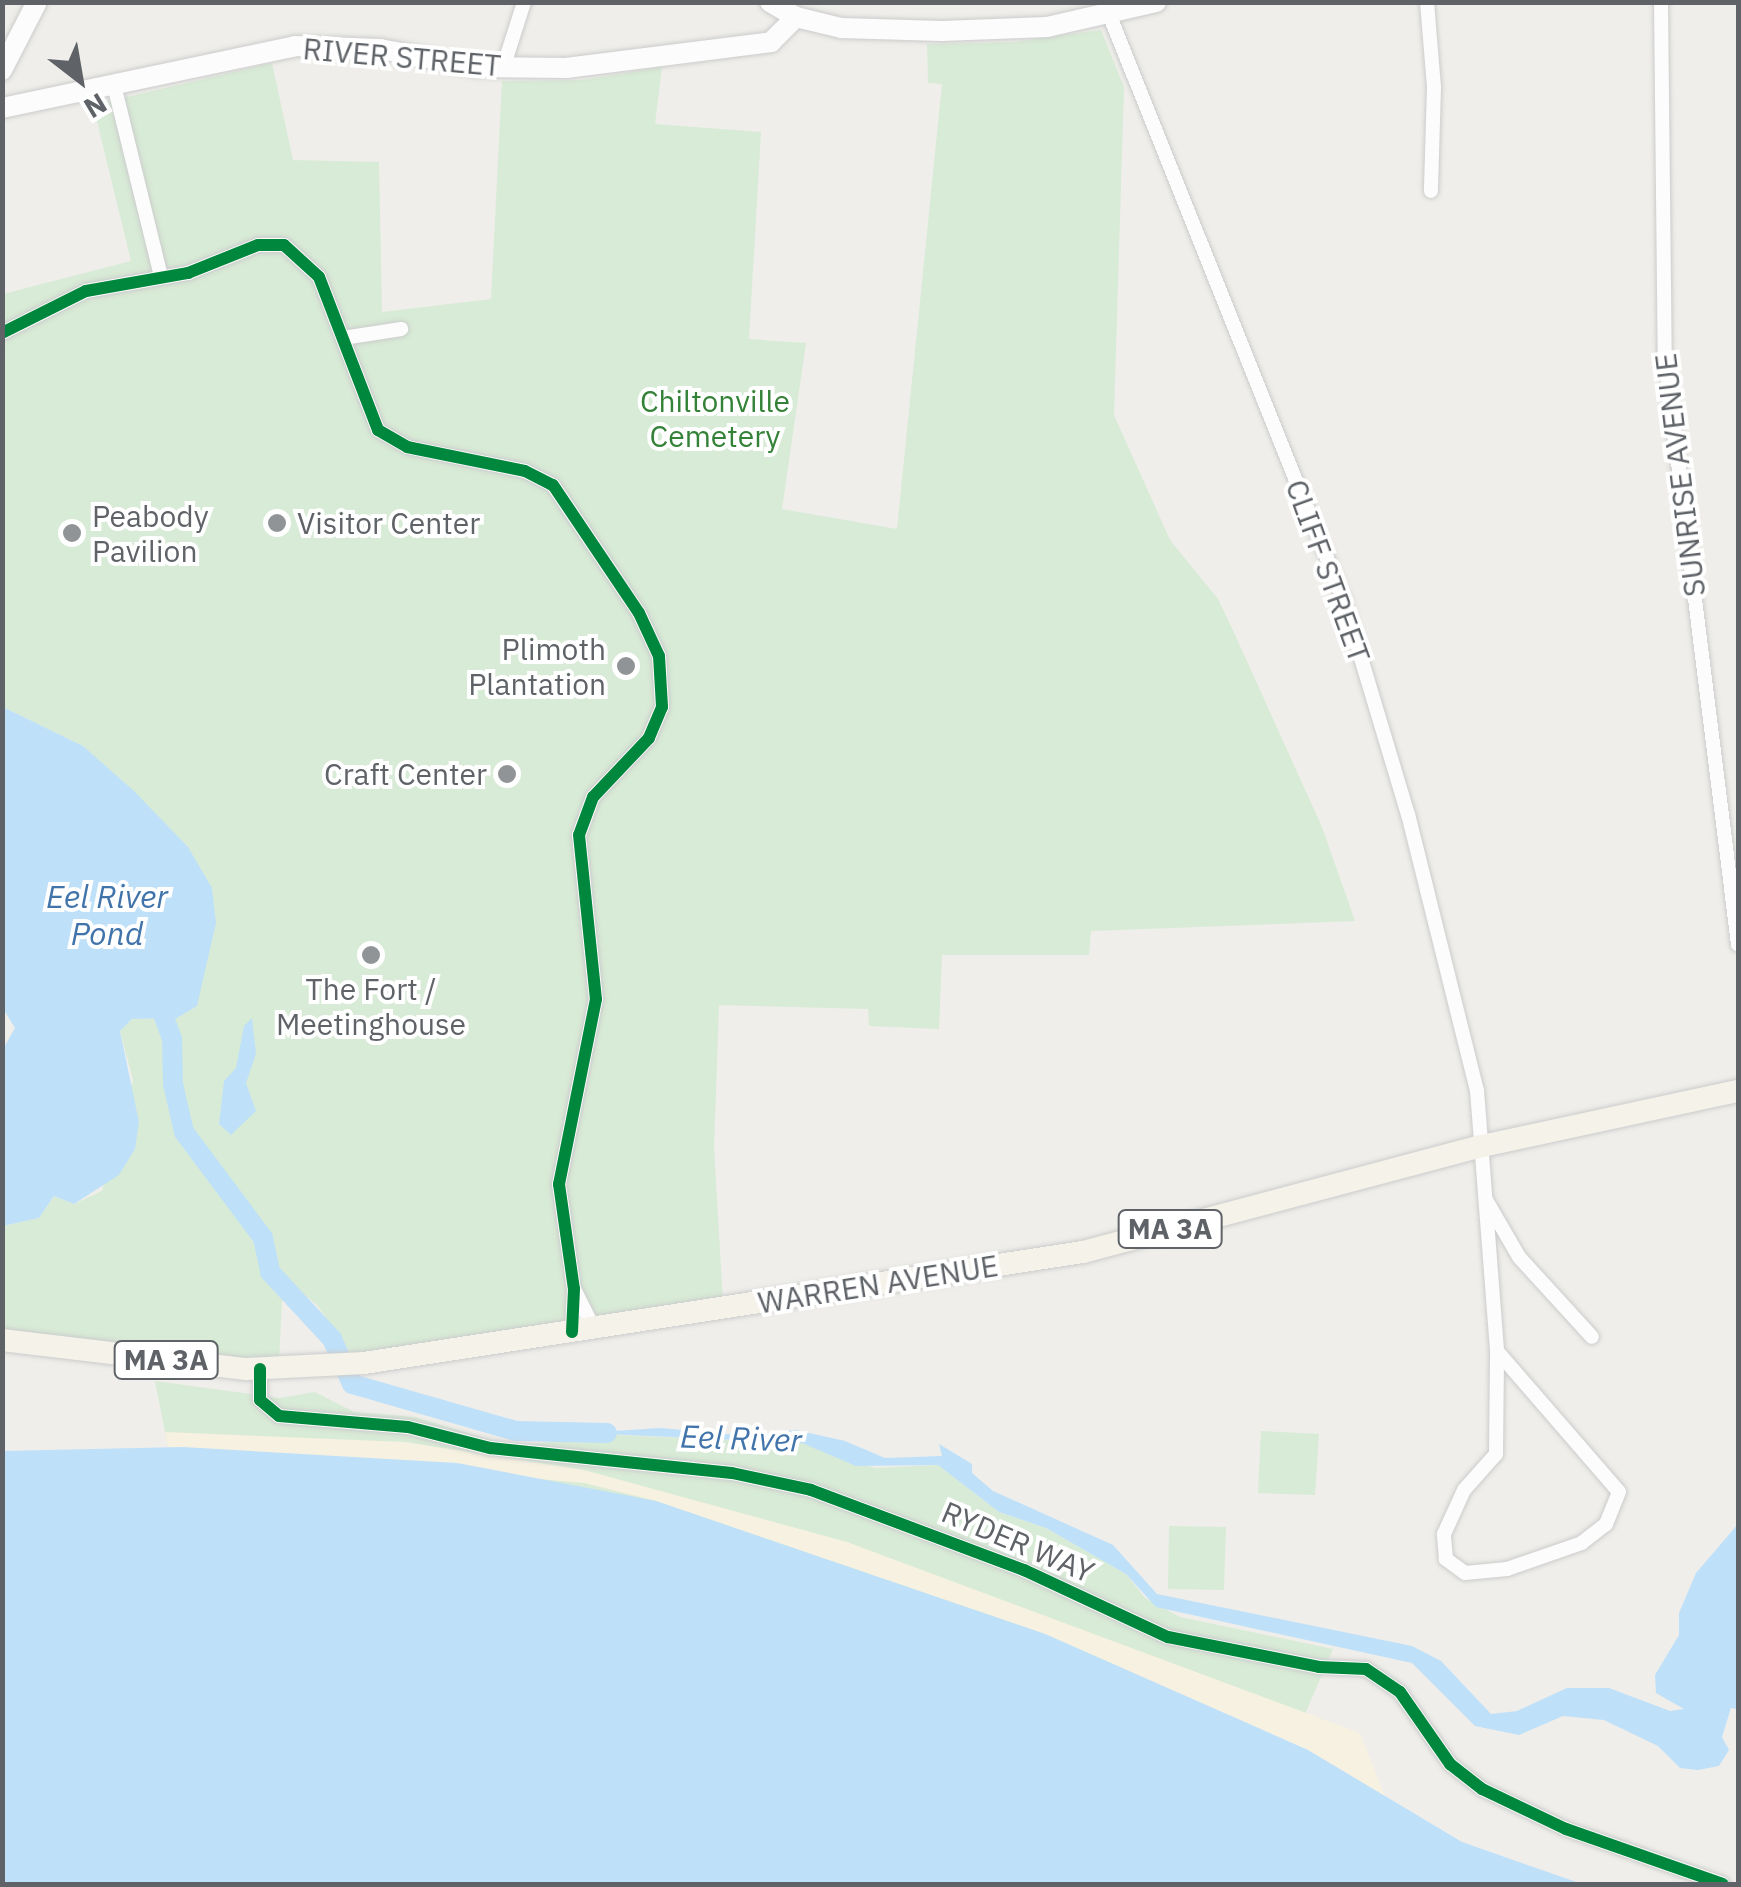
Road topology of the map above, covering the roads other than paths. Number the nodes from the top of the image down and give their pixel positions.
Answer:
1 (37, 2) edge
2 (524, 2) edge
3 (770, 2) edge
4 (1156, 2) edge
5 (1426, 2) edge
6 (1661, 2) edge
7 (810, 14) edge
8 (1110, 14) junction
9 (503, 68) junction
10 (2, 70) edge
11 (114, 85) junction
12 (11, 106) edge
13 (1431, 191) dead end
14 (161, 276) junction
15 (401, 329) dead end
16 (2, 333) edge
17 (343, 338) junction
18 (1738, 944) edge
19 (1738, 1091) edge
20 (1478, 1147) junction
21 (1483, 1196) junction
22 (574, 1289) junction
23 (583, 1330) junction
24 (1592, 1338) dead end
25 (2, 1340) edge
26 (1497, 1351) junction
27 (260, 1370) junction
28 (1722, 1884) edge

1 - 10 street
2 - 9 street
3 - 7 street
4 - 8 street
5 - 13 street
6 - 18 street, SUNRISE AVENUE
7 - 8 street
7 - 9 street, RIVER STREET
8 - 20 street, CLIFF STREET
9 - 11 street, RIVER STREET
11 - 12 street, RIVER STREET
11 - 14 street
14 - 16 street
14 - 17 street
15 - 17 street
17 - 22 street
19 - 20 main road, WARREN AVENUE / MA 3A
20 - 21 street, CLIFF STREET
20 - 23 main road, WARREN AVENUE / MA 3A
21 - 24 street
21 - 26 street, CLIFF STREET
22 - 23 street
22 - 23 street
23 - 27 main road, WARREN AVENUE / MA 3A
25 - 27 main road, WARREN AVENUE / MA 3A
26 - 26 street, CLIFF STREET
27 - 28 street, RYDER WAY

